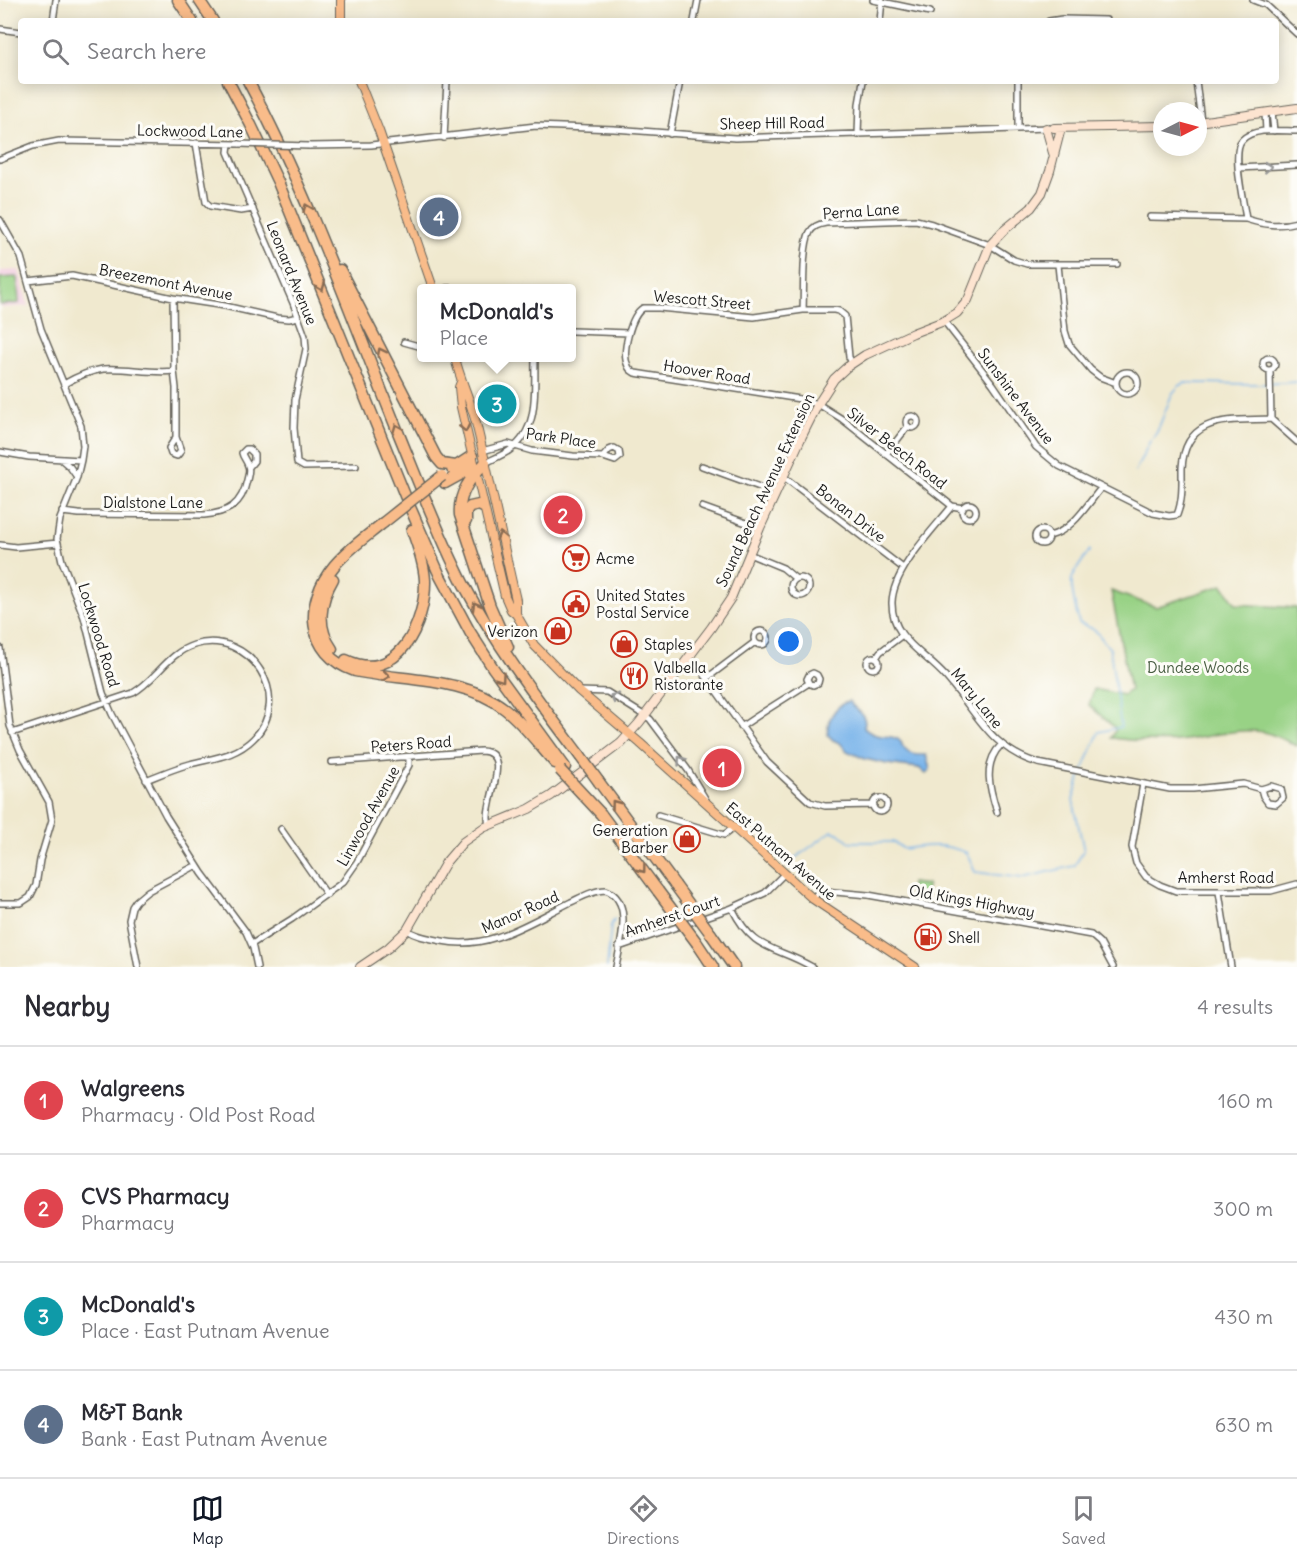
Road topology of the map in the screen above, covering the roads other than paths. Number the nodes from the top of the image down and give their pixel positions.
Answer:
1 (56, 0) edge
2 (178, 0) edge
3 (199, 0) edge
4 (341, 0) edge
5 (698, 0) edge
6 (873, 0) edge
7 (1253, 0) edge
8 (882, 1) edge
9 (930, 12) dead end
10 (53, 18) edge
11 (190, 18) edge
12 (211, 18) edge
13 (340, 18) edge
14 (695, 18) edge
15 (880, 18) edge
16 (0, 29) edge
17 (18, 32) edge
18 (1297, 34) edge
19 (230, 84) edge
20 (250, 84) edge
21 (359, 84) edge
22 (447, 84) edge
23 (679, 84) edge
24 (862, 84) edge
25 (1018, 84) edge
26 (1196, 84) edge
27 (1198, 102) edge
28 (1297, 108) edge
29 (1268, 112) junction
30 (1207, 120) edge
31 (1153, 126) edge
32 (1054, 128) junction
33 (1018, 129) junction
34 (1266, 131) junction
35 (1274, 131) junction
36 (1297, 131) edge
37 (670, 134) junction
38 (858, 135) junction
39 (444, 138) junction
40 (196, 143) junction
41 (229, 144) junction
42 (383, 144) junction
43 (1053, 153) junction
44 (0, 159) edge
45 (1297, 165) edge
46 (1238, 168) junction
47 (253, 209) junction
48 (1150, 218) dead end
49 (1246, 219) junction
50 (0, 220) edge
51 (1297, 222) edge
52 (321, 240) junction
53 (990, 245) junction
54 (1117, 264) dead end
55 (1058, 265) junction
56 (28, 281) junction
57 (432, 284) edge
58 (174, 298) junction
59 (803, 310) junction
60 (298, 316) junction
61 (944, 321) junction
62 (576, 331) edge
63 (629, 333) junction
64 (404, 342) dead end
65 (417, 346) edge
66 (456, 362) edge
67 (535, 362) edge
68 (852, 363) junction
69 (1270, 370) dead end
70 (174, 371) junction
71 (1116, 383) junction
72 (64, 384) junction
73 (818, 404) junction
74 (1271, 419) junction
75 (908, 426) dead end
76 (176, 437) dead end
77 (1297, 442) edge
78 (516, 445) junction
79 (0, 452) edge
80 (887, 453) junction
81 (603, 457) dead end
82 (390, 458) junction
83 (61, 459) junction
84 (81, 460) junction
85 (478, 462) junction
86 (356, 466) dead end
87 (456, 466) junction
88 (702, 466) dead end
89 (249, 467) dead end
90 (77, 477) junction
91 (784, 477) junction
92 (443, 479) junction
93 (1101, 488) junction
94 (776, 493) junction
95 (952, 506) junction
96 (483, 507) junction
97 (702, 507) dead end
98 (963, 508) dead end
99 (62, 512) junction
100 (385, 527) junction
101 (760, 528) junction
102 (1049, 536) dead end
103 (58, 543) junction
104 (0, 545) edge
105 (749, 554) junction
106 (473, 556) junction
107 (903, 568) junction
108 (796, 579) dead end
109 (516, 614) junction
110 (902, 636) junction
111 (755, 642) dead end
112 (0, 648) edge
113 (688, 658) junction
114 (876, 658) dead end
115 (707, 678) junction
116 (809, 683) dead end
117 (579, 691) junction
118 (106, 701) junction
119 (543, 707) junction
120 (645, 715) junction
121 (741, 727) junction
122 (12, 734) junction
123 (630, 734) junction
124 (1001, 745) junction
125 (409, 757) junction
126 (332, 762) dead end
127 (563, 768) junction
128 (146, 780) junction
129 (1143, 784) junction
130 (1262, 789) dead end
131 (874, 805) dead end
132 (712, 809) junction
133 (997, 812) dead end
134 (658, 815) dead end
135 (489, 825) junction
136 (733, 828) junction
137 (281, 829) dead end
138 (197, 866) junction
139 (784, 874) junction
140 (1297, 884) edge
141 (1220, 892) junction
142 (327, 895) junction
143 (813, 899) junction
144 (0, 903) edge
145 (732, 908) junction
146 (407, 930) junction
147 (252, 944) junction
148 (620, 947) junction
149 (138, 967) edge
150 (257, 967) edge
151 (360, 967) edge
152 (616, 967) edge
153 (713, 967) edge
154 (735, 967) edge
155 (812, 967) edge
156 (915, 967) edge
157 (1113, 967) edge
158 (1231, 967) edge

1 - 10 street
2 - 11 highway
3 - 12 highway
4 - 13 main road
5 - 14 street
6 - 8 street
7 - 18 street
8 - 9 street
8 - 15 street
16 - 17 street
19 -> 82 highway
52 -> 20 highway
21 - 42 main road
22 - 39 street
23 - 37 street
24 - 38 street
25 - 33 street
26 - 27 street
28 - 29 street
29 - 30 street
29 - 34 street
29 - 35 street
31 - 32 street, Sheep Hill Road
32 - 33 street, Sheep Hill Road
32 - 43 street, Sound Beach Avenue Extension
32 - 43 street, Sound Beach Avenue Extension
33 - 38 street, Sheep Hill Road
34 - 35 street
34 - 46 street
35 - 36 street
37 - 38 street, Sheep Hill Road
37 - 39 street, Sheep Hill Road
39 - 42 street, Sheep Hill Road
40 - 41 street, Lockwood Lane
40 - 44 street, Lockwood Lane
40 - 47 street
41 - 42 street, Lockwood Lane, bridge
41 - 47 street, Leonard Avenue
42 - 57 main road
43 - 53 street, Sound Beach Avenue Extension
46 -> 45 street
46 - 49 street
47 - 60 street, Leonard Avenue
48 - 49 street
49 - 51 street
50 - 56 street, Lockwood Road
87 -> 52 highway
119 -> 52 highway
53 - 55 street
53 - 59 street, Perna Lane
53 - 61 street, Sound Beach Avenue Extension
54 - 55 street
55 - 71 street
56 - 58 street, Breezemont Avenue
56 - 72 street, Lockwood Road
58 - 60 street, Breezemont Avenue
58 - 70 street
59 - 63 street, Wescott Street
59 - 68 street, Wescott Street
60 - 86 street, Leonard Avenue
61 - 68 street, Sound Beach Avenue Extension
61 - 93 street, Sunshine Avenue
62 - 63 street
63 - 73 street, Hoover Road
64 - 65 street
66 - 85 main road, East Putnam Avenue
67 - 78 street
68 - 73 street, Sound Beach Avenue Extension
69 - 74 street
70 - 72 street
70 - 76 street
71 - 71 street
72 - 84 street, Lockwood Road
73 - 80 street, Silver Beech Road
73 - 91 street, Sound Beach Avenue Extension
74 - 77 street
74 - 93 street, Sunshine Avenue
75 - 80 street
78 - 81 street, Park Place
78 - 85 street, Park Place
78 - 85 street, Park Place
79 - 83 street
80 - 95 street, Silver Beech Road
82 - 100 highway
82 -> 127 highway
83 - 84 street
83 - 90 street
84 - 90 street, Lockwood Road
85 - 87 highway
85 - 92 highway
85 - 96 main road, East Putnam Avenue
85 - 106 highway
109 -> 85 main road, East Putnam Avenue
87 - 92 highway
88 - 94 street
89 - 99 street, Dialstone Lane
90 - 99 street, Lockwood Road
91 - 94 street, Sound Beach Avenue Extension
91 - 107 street, Bonan Drive
92 - 100 highway
93 - 102 street
94 - 101 street, Sound Beach Avenue Extension
95 - 98 street, Silver Beech Road
95 - 107 street, Mary Lane
96 - 106 highway
96 - 109 main road, East Putnam Avenue
97 - 101 street
99 - 103 street, Lockwood Road
100 -> 127 highway
101 - 105 street, Sound Beach Avenue Extension
103 - 104 street
103 - 118 street, Lockwood Road
105 - 108 street
105 - 113 street, Sound Beach Avenue Extension
106 - 119 highway
107 - 110 street, Mary Lane
109 - 117 main road, East Putnam Avenue
110 - 114 street
110 - 124 street, Mary Lane
111 - 115 street
112 - 122 street
113 - 115 street
113 - 120 street, Sound Beach Avenue Extension
115 - 121 street
116 - 121 street
120 -> 117 street
117 - 123 main road, East Putnam Avenue
118 - 122 street
118 - 128 street, Lockwood Road
118 - 128 street
154 -> 119 highway, bridge
120 - 123 street, Sound Beach Avenue Extension
132 -> 120 street
121 - 131 street
122 - 144 street
123 - 132 main road, East Putnam Avenue
123 - 135 street, Sound Beach Avenue Extension
124 - 129 street, Mary Lane
124 - 133 street
125 - 126 street, Peters Road
125 - 135 street, Peters Road
125 - 142 street, Linwood Avenue
127 -> 153 highway, bridge
128 - 138 street, Lockwood Road
129 - 130 street, Mary Lane
129 - 141 street, Amherst Road
132 - 136 main road, East Putnam Avenue
134 - 136 street
135 - 146 street, Sound Beach Avenue Extension
136 - 139 main road, East Putnam Avenue
137 - 142 street
138 - 147 street, Lockwood Road
138 - 149 street
139 - 143 main road, East Putnam Avenue
139 - 145 street, Amherst Court
140 - 141 street, Amherst Road
141 - 158 street
142 - 147 street, Linwood Avenue
143 - 156 main road, East Putnam Avenue
143 - 157 street, Old Kings Highway
145 - 148 street, Amherst Court
145 - 155 street
146 - 148 street, Manor Road
146 - 151 street, Sound Beach Avenue Extension
147 - 150 street, Lockwood Road
148 - 152 street

